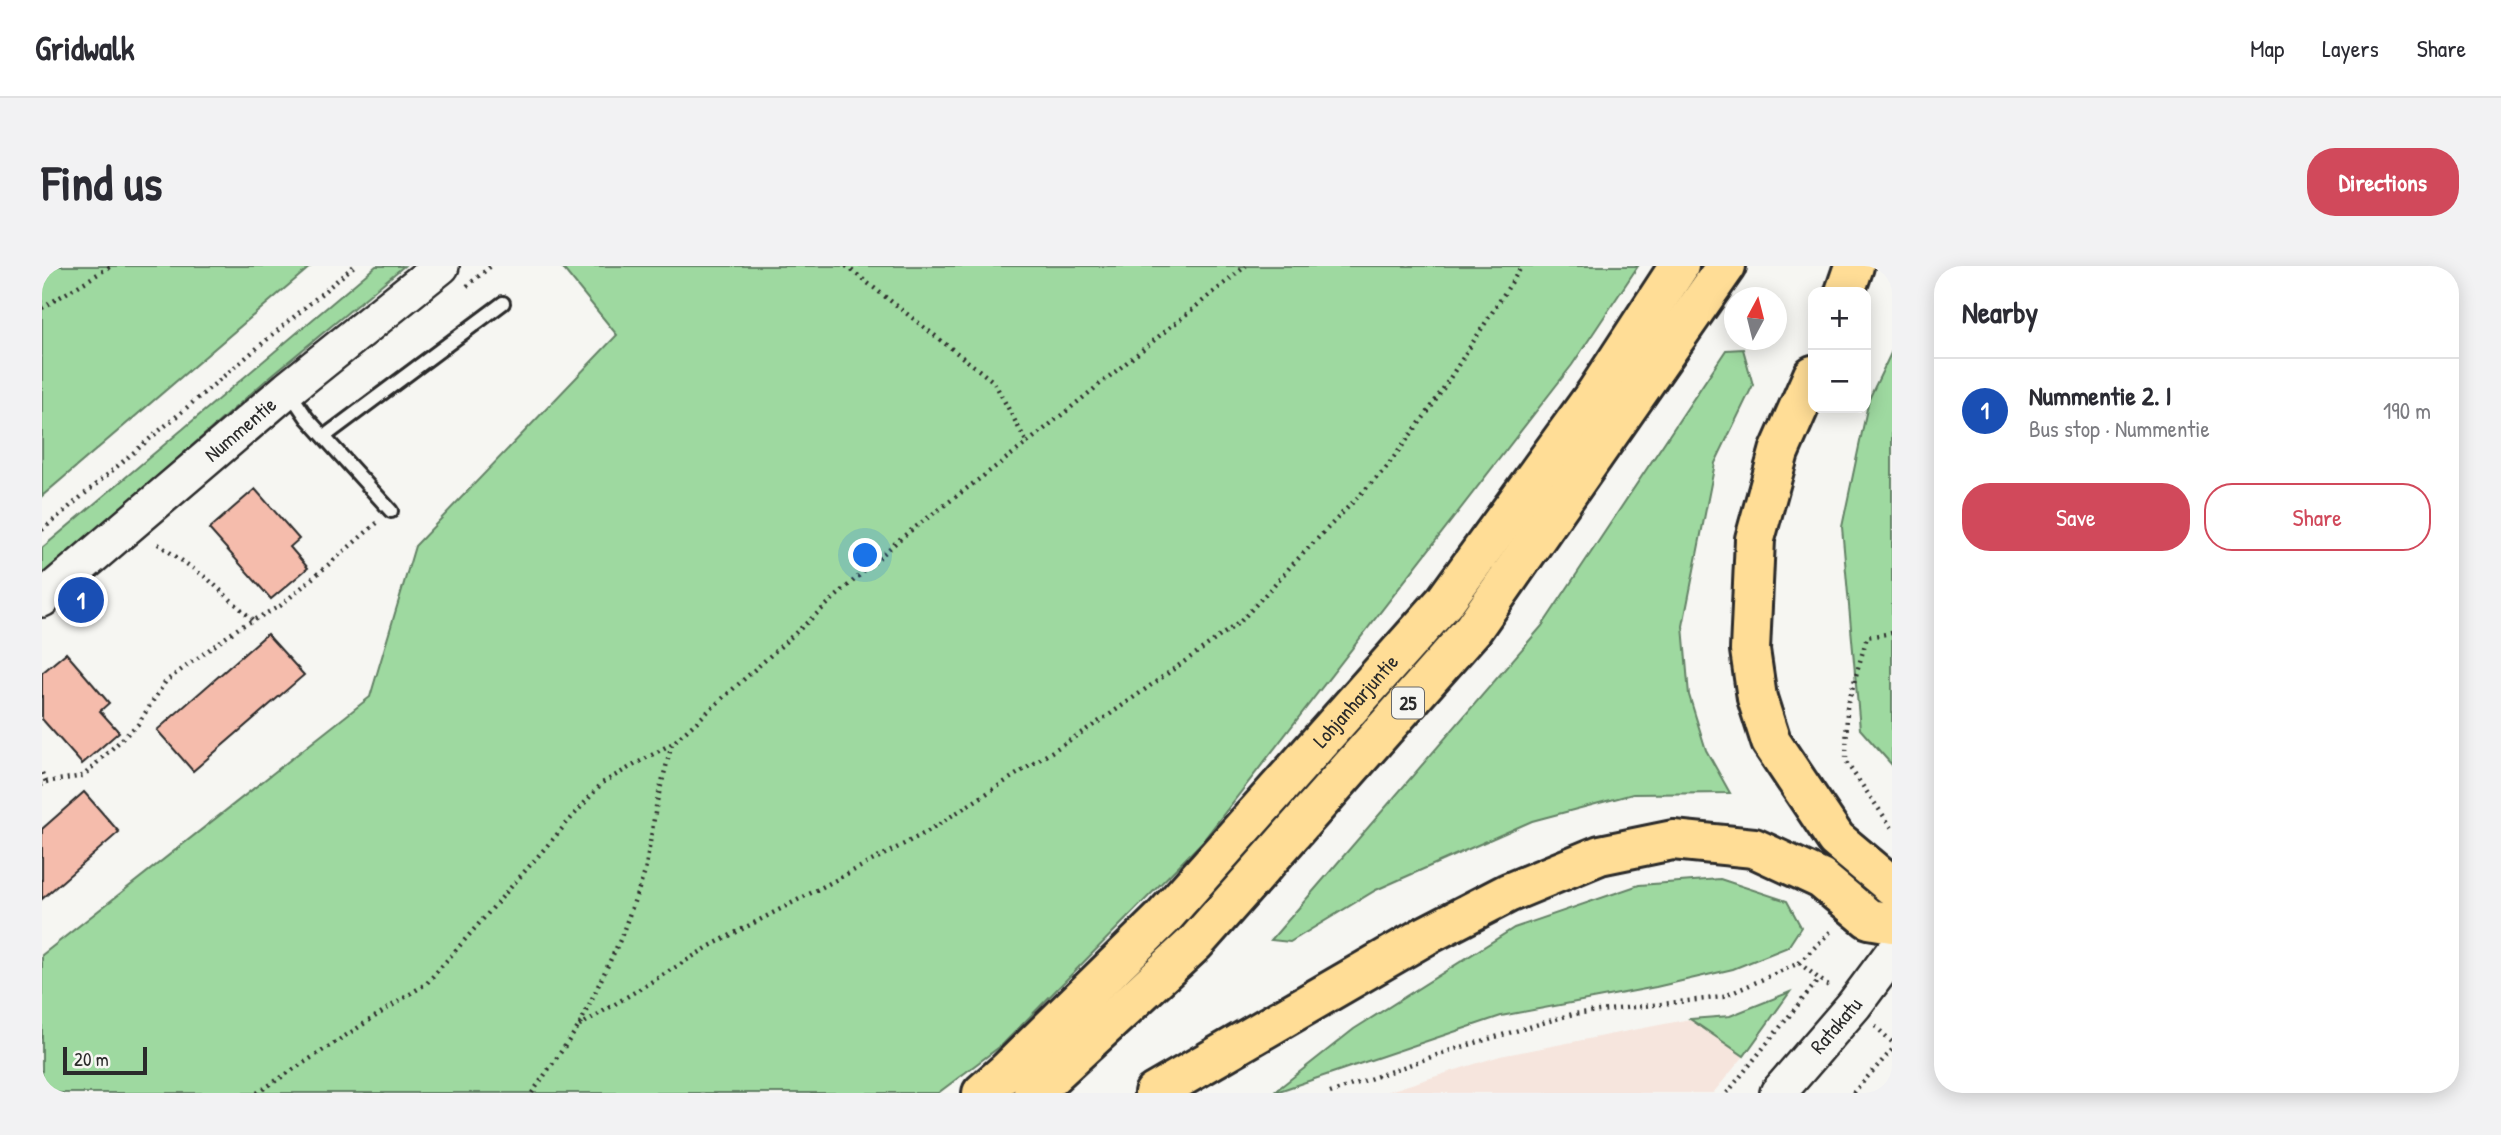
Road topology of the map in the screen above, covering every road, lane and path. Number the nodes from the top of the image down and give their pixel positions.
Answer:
1 (111, 266) edge
2 (354, 266) edge
3 (441, 266) edge
4 (846, 266) edge
5 (1246, 266) edge
6 (1522, 266) edge
7 (1679, 266) edge
8 (1726, 266) edge
9 (1854, 266) edge
10 (1846, 287) edge
11 (503, 303) dead end
12 (42, 308) edge
13 (1808, 386) edge
14 (288, 389) junction
15 (325, 436) junction
16 (1027, 443) junction
17 (391, 510) joint
18 (42, 530) edge
19 (158, 544) dead end
20 (42, 599) edge
21 (253, 620) junction
22 (1892, 633) edge
23 (673, 743) junction
24 (42, 773) edge
25 (44, 783) edge
26 (1892, 828) edge
27 (1892, 886) edge
28 (1856, 906) junction
29 (1892, 923) edge
30 (1892, 954) edge
31 (1819, 979) dead end
32 (579, 1026) junction
33 (1892, 1049) edge
34 (257, 1093) edge
35 (532, 1093) edge
36 (982, 1093) edge
37 (1033, 1093) edge
38 (1154, 1093) edge
39 (1330, 1093) edge
40 (1727, 1093) edge
41 (1778, 1093) edge
42 (1853, 1093) edge

1 - 12 path
2 - 18 path
3 - 14 street, Nummentie
4 - 16 path
5 - 16 path
6 - 32 path
7 - 36 highway, Lohjanharjuntie / 25
8 - 37 highway, Lohjanharjuntie / 25
9 - 10 highway
11 - 15 lane
13 - 27 highway
14 - 15 lane
14 - 20 street, Nummentie
15 - 17 lane
16 - 23 path
17 - 21 path
19 - 21 path
21 - 25 path
22 - 26 path
23 - 32 path
23 - 34 path
24 - 25 path
28 - 29 highway
28 - 38 highway
28 - 39 path
30 - 41 street, Ratakatu
31 - 40 path
32 - 35 path
33 - 42 path

